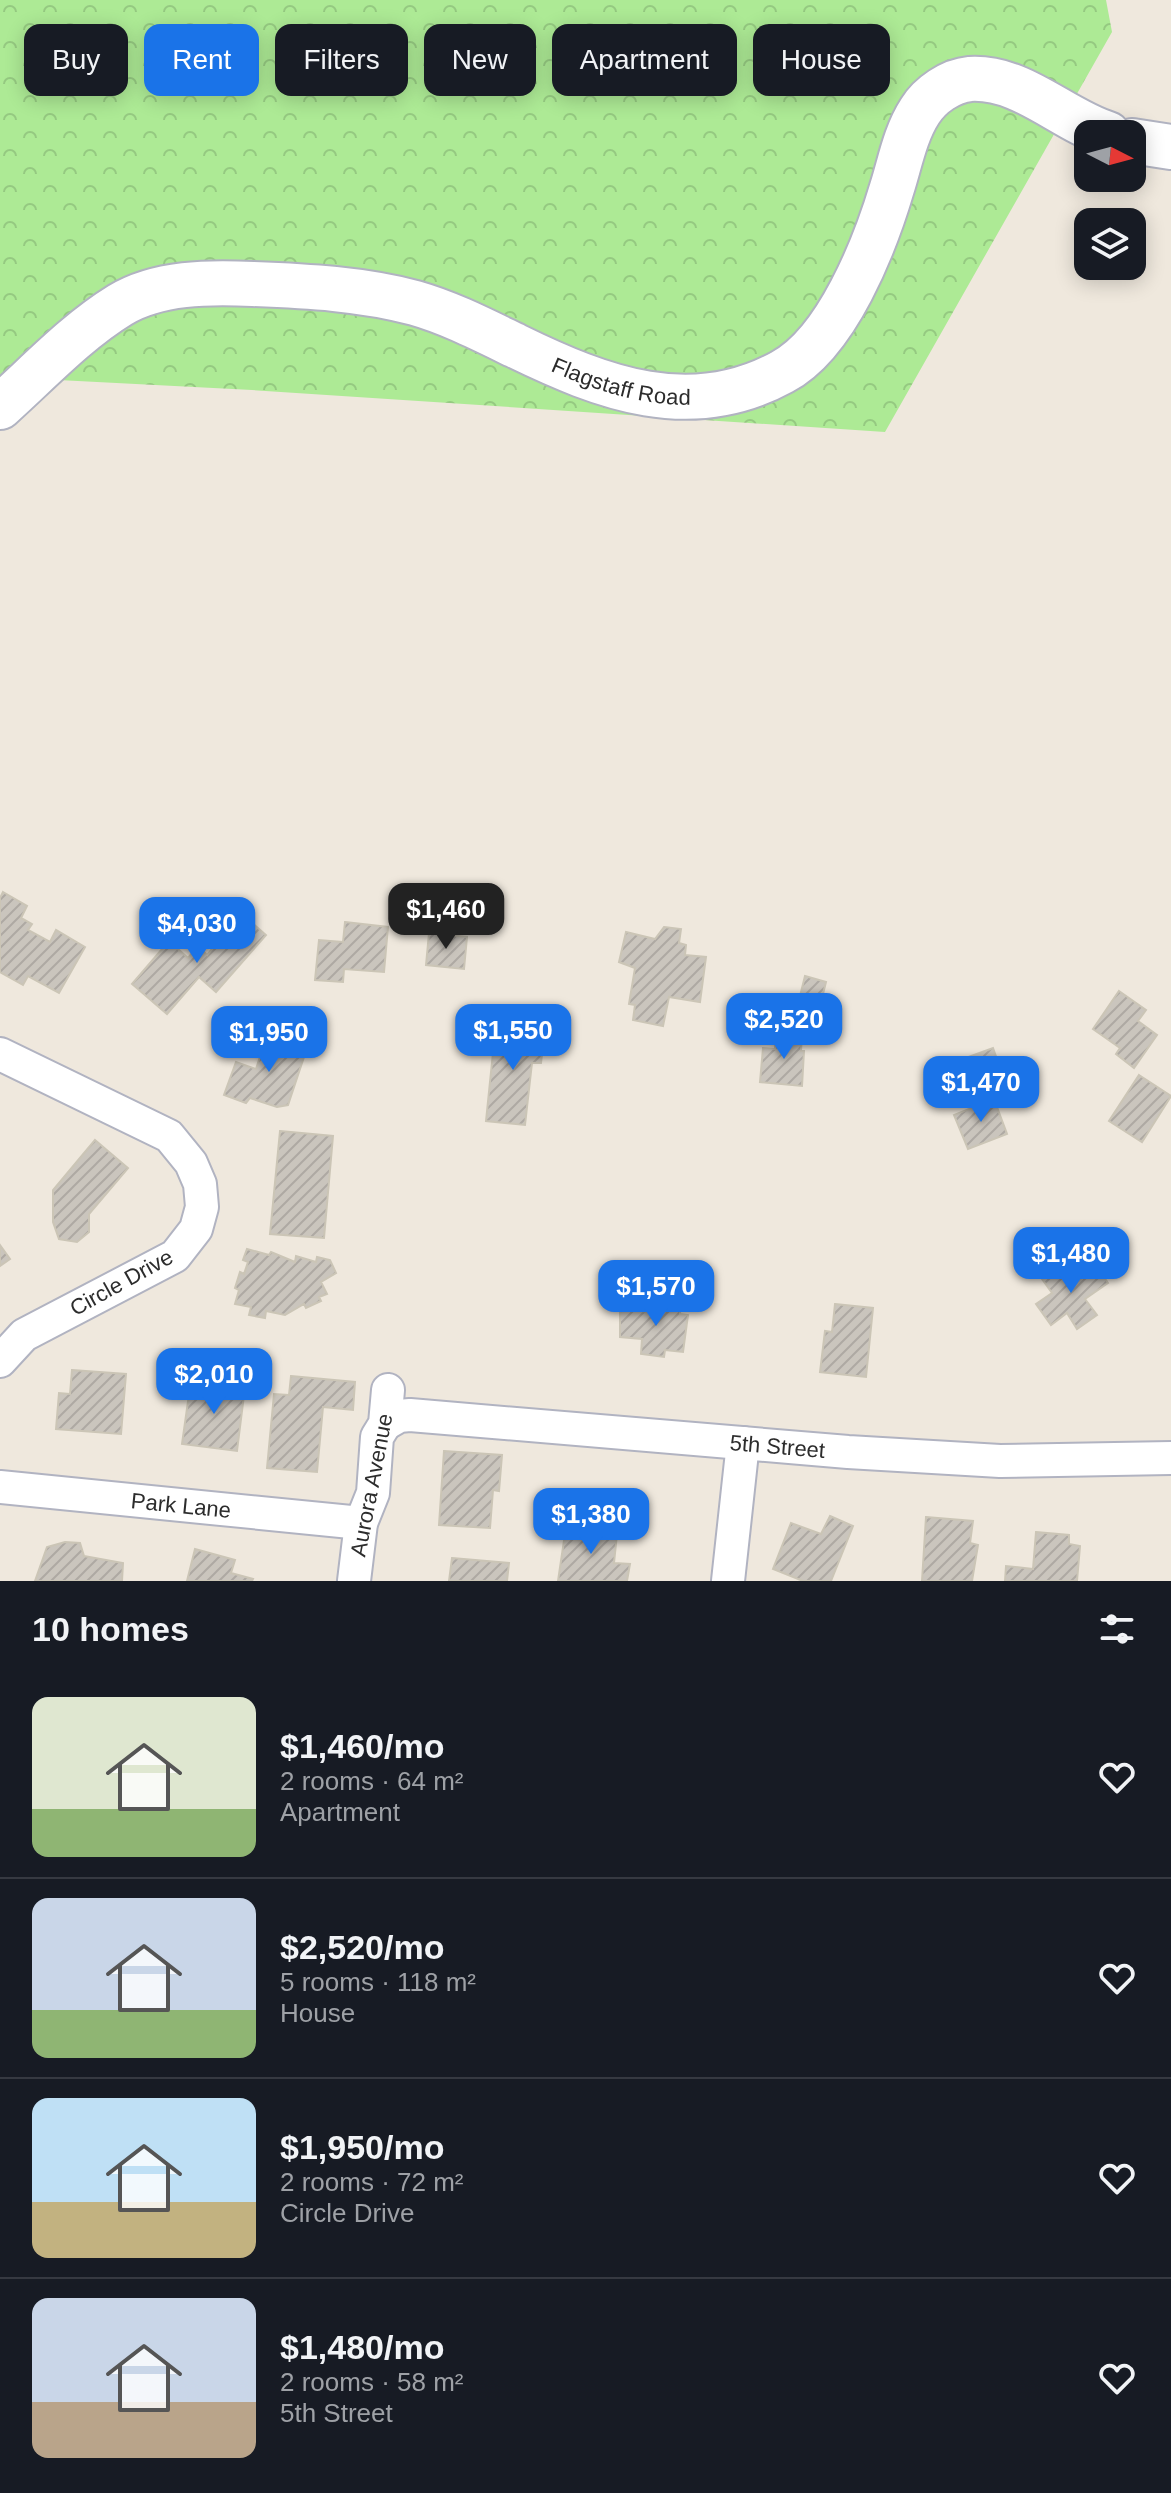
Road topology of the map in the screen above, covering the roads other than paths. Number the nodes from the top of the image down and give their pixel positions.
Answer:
1 (1075, 120) edge
2 (1146, 143) edge
3 (1171, 147) edge
4 (0, 407) edge
5 (0, 1054) edge
6 (0, 1361) edge
7 (388, 1390) dead end
8 (385, 1424) junction
9 (743, 1443) junction
10 (1171, 1458) edge
11 (0, 1487) edge
12 (361, 1523) junction
13 (354, 1581) edge
14 (728, 1581) edge

1 - 4 street, Flagstaff Road
2 - 3 street
5 - 6 street, Circle Drive
7 - 8 street, Aurora Avenue
8 - 9 street, 5th Street
8 - 12 street, Aurora Avenue
9 - 10 street, 5th Street
9 - 14 street
11 - 12 street, Park Lane
12 - 13 street, Aurora Avenue

